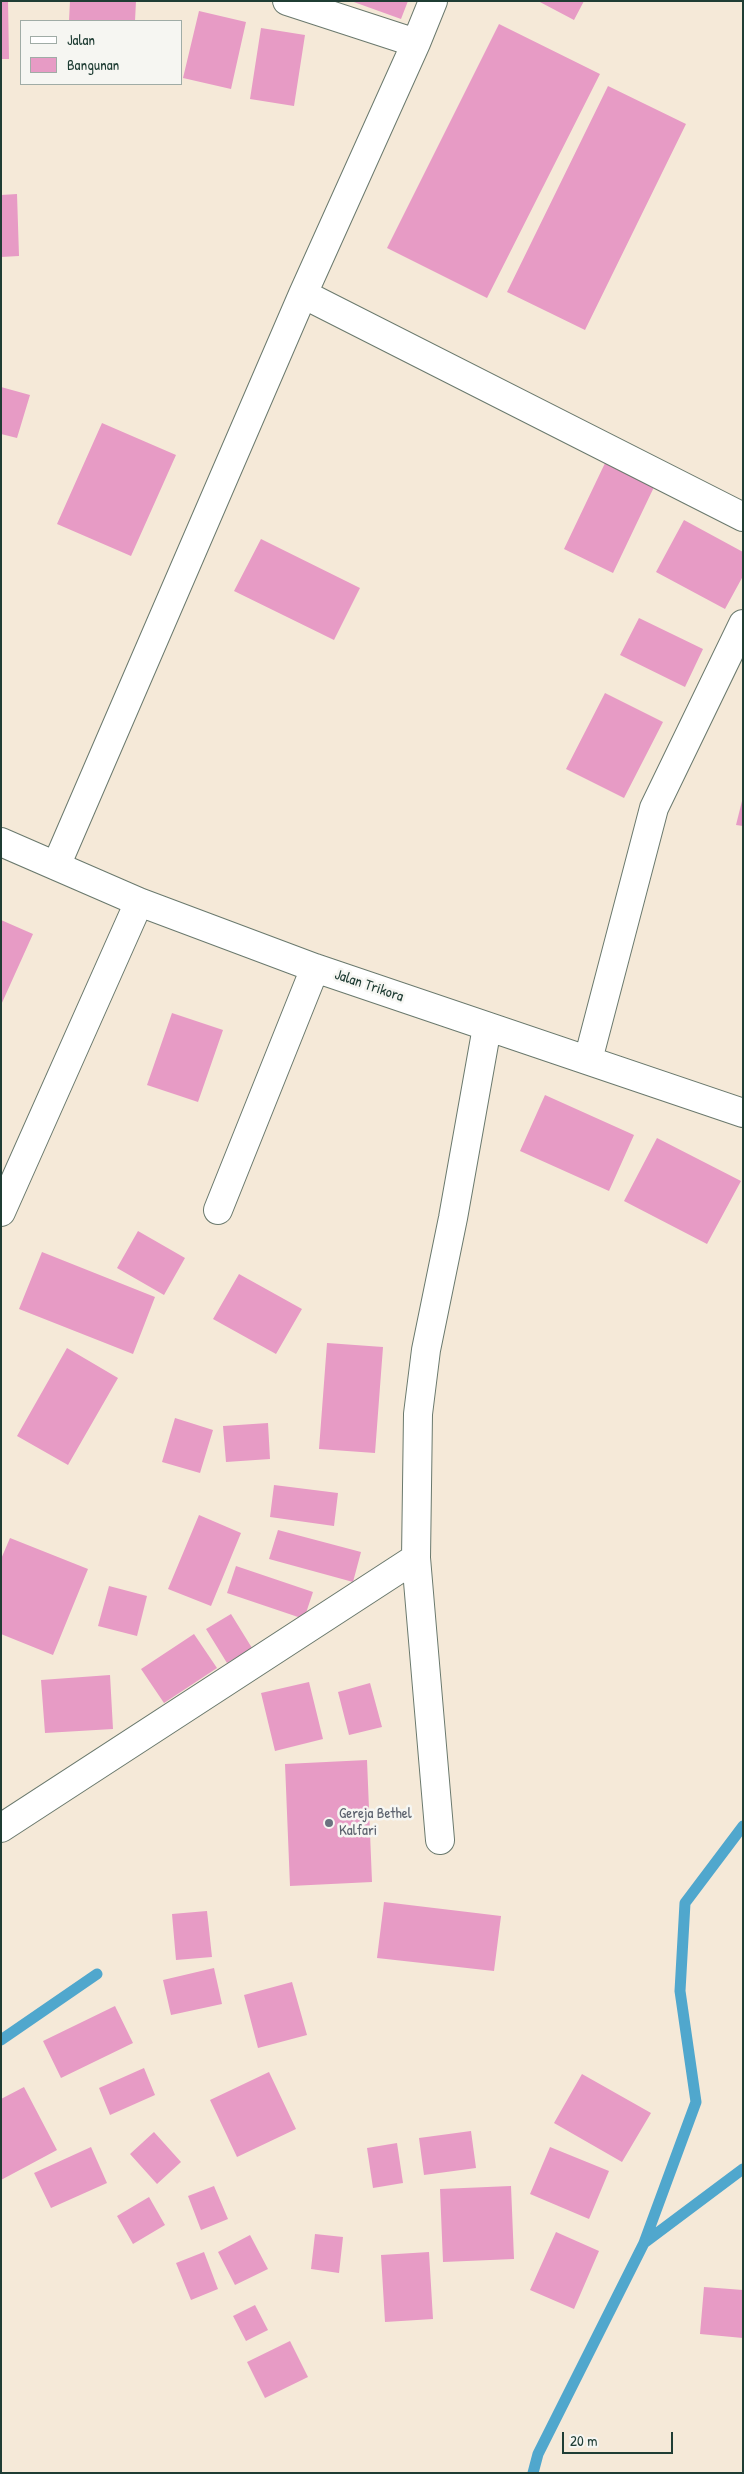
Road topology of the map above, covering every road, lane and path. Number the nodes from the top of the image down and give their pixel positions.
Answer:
1 (287, 1) edge
2 (433, 1) edge
3 (416, 42) junction
4 (303, 294) junction
5 (743, 517) edge
6 (743, 624) edge
7 (1, 842) edge
8 (56, 866) junction
9 (140, 902) junction
10 (314, 968) junction
11 (486, 1027) junction
12 (588, 1060) junction
13 (743, 1114) edge
14 (218, 1210) dead end
15 (1, 1212) edge
16 (416, 1558) junction
17 (1, 1828) edge
18 (440, 1840) dead end

1 - 3 street
2 - 3 street
3 - 4 street
4 - 5 street
4 - 8 street
6 - 12 street
7 - 8 street, Jalan Trikora
8 - 9 street, Jalan Trikora
9 - 10 street, Jalan Trikora
9 - 15 street
10 - 11 street, Jalan Trikora
10 - 14 street
11 - 12 street, Jalan Trikora
11 - 16 street
12 - 13 street, Jalan Trikora
16 - 17 street
16 - 18 street

